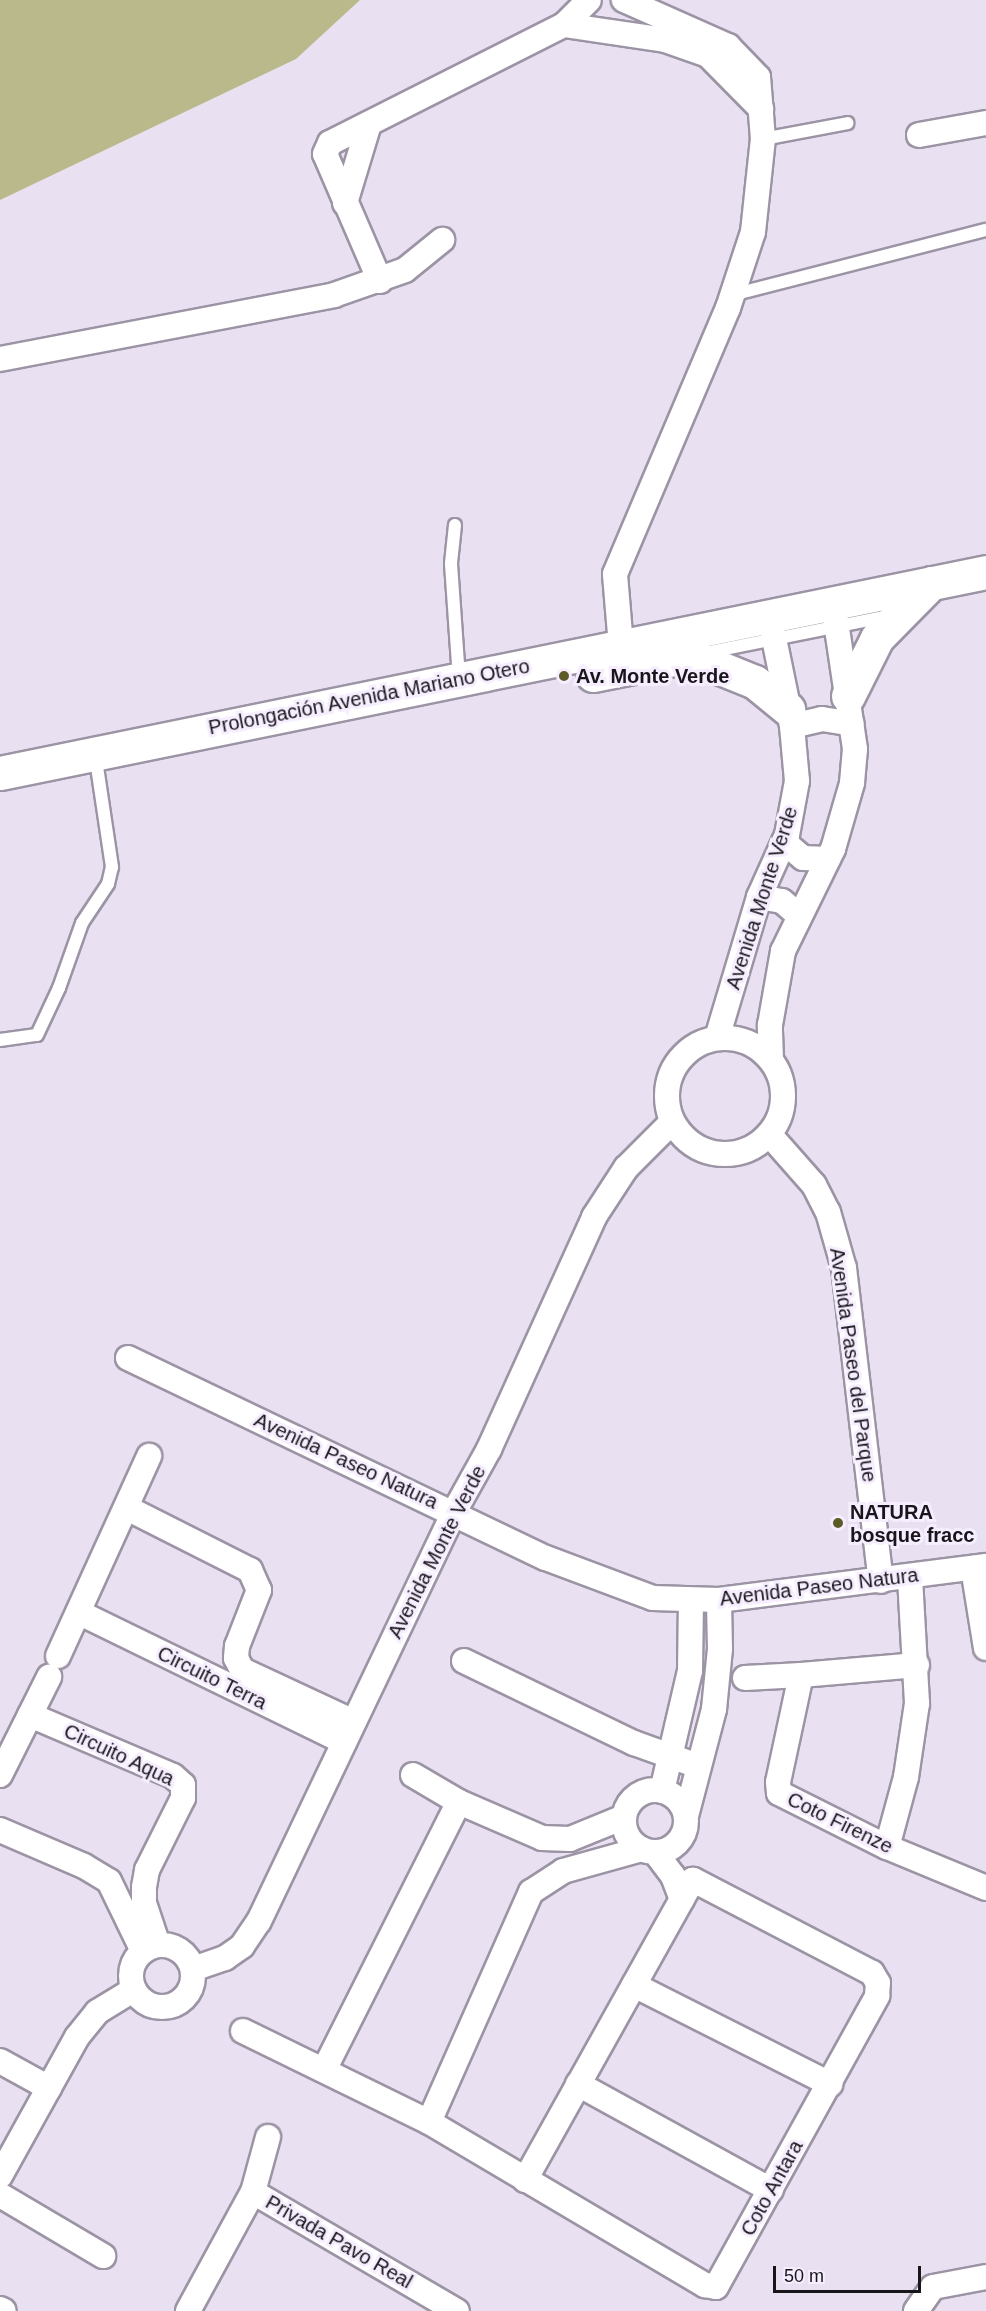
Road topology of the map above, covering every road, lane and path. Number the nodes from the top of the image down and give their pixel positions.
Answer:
1 (589, 0) edge
2 (624, 0) edge
3 (564, 25) junction
4 (761, 109) junction
5 (848, 123) dead end
6 (986, 123) edge
7 (369, 124) junction
8 (919, 135) dead end
9 (763, 139) junction
10 (345, 203) junction
11 (986, 230) edge
12 (442, 240) dead end
13 (380, 281) junction
14 (732, 294) junction
15 (0, 359) edge
16 (455, 525) dead end
17 (986, 572) edge
18 (931, 583) junction
19 (835, 614) junction
20 (901, 614) junction
21 (772, 627) junction
22 (621, 646) junction
23 (680, 658) junction
24 (459, 679) junction
25 (328, 704) junction
26 (850, 710) junction
27 (790, 717) junction
28 (95, 753) junction
29 (0, 773) edge
30 (784, 842) junction
31 (828, 859) junction
32 (759, 897) junction
33 (798, 915) junction
34 (717, 1038) junction
35 (0, 1040) edge
36 (771, 1060) junction
37 (672, 1122) junction
38 (769, 1134) junction
39 (128, 1358) dead end
40 (149, 1456) dead end
41 (127, 1508) junction
42 (454, 1512) junction
43 (980, 1567) edge
44 (910, 1577) junction
45 (881, 1581) junction
46 (691, 1600) junction
47 (719, 1600) junction
48 (80, 1613) junction
49 (986, 1648) edge
50 (464, 1661) dead end
51 (917, 1665) junction
52 (801, 1675) junction
53 (745, 1678) dead end
54 (30, 1715) junction
55 (349, 1732) junction
56 (672, 1758) junction
57 (698, 1766) junction
58 (0, 1775) edge
59 (413, 1775) dead end
60 (662, 1791) junction
61 (459, 1802) junction
62 (686, 1816) junction
63 (624, 1818) junction
64 (0, 1830) edge
65 (678, 1842) junction
66 (887, 1847) junction
67 (649, 1850) junction
68 (986, 1888) edge
69 (688, 1889) junction
70 (150, 1948) junction
71 (193, 1969) junction
72 (634, 1985) junction
73 (134, 1990) junction
74 (243, 2031) dead end
75 (0, 2061) edge
76 (324, 2070) junction
77 (578, 2084) junction
78 (830, 2084) junction
79 (49, 2088) junction
80 (429, 2122) junction
81 (268, 2137) dead end
82 (0, 2176) edge
83 (525, 2180) junction
84 (771, 2190) junction
85 (253, 2192) junction
86 (0, 2195) edge
87 (103, 2256) dead end
88 (986, 2277) edge
89 (0, 2309) edge
90 (4, 2311) edge
91 (188, 2311) edge
92 (457, 2311) edge
93 (916, 2311) edge

1 - 3 street
2 - 4 street
3 - 4 street
3 - 7 street
4 - 9 street
5 - 9 lane
6 - 8 street
7 - 10 street
7 - 10 street
9 - 14 street
10 - 13 street
11 - 14 lane
12 - 13 street
13 - 15 street
14 - 22 street
16 - 24 lane
17 - 18 street, Prolongación Avenida Mariano Otero
18 - 19 street, Prolongación Avenida Mariano Otero
18 - 20 street
19 - 20 lane
19 - 21 street, Prolongación Avenida Mariano Otero
19 - 26 street, Avenida Monte Verde
20 - 26 street
21 - 22 street, Prolongación Avenida Mariano Otero
21 - 23 lane
21 - 27 street, Avenida Monte Verde
22 - 24 street, Prolongación Avenida Mariano Otero
23 - 25 street
23 - 27 street
24 - 25 street, Prolongación Avenida Mariano Otero
25 - 28 street, Prolongación Avenida Mariano Otero
26 - 27 street
26 - 31 street, Avenida Monte Verde
27 - 30 street, Avenida Monte Verde
28 - 29 street, Prolongación Avenida Mariano Otero
28 - 35 lane
30 - 31 street
30 - 32 street, Avenida Monte Verde
31 - 33 street, Avenida Monte Verde
32 - 33 street
32 - 34 street, Avenida Monte Verde
33 - 36 street, Avenida Monte Verde
34 - 36 street
34 - 37 street
36 - 38 street
37 - 38 street
37 - 42 street, Avenida Monte Verde
38 - 45 street, Avenida Paseo del Parque
39 - 42 street, Avenida Paseo Natura
40 - 41 street
41 - 48 street
41 - 55 street
42 - 46 street, Avenida Paseo Natura
42 - 55 street, Avenida Monte Verde
43 - 44 street, Avenida Paseo Natura
43 - 49 street
44 - 45 street, Avenida Paseo Natura
44 - 51 street
45 - 47 street, Avenida Paseo Natura
46 - 47 street, Avenida Paseo Natura
46 - 56 street
47 - 57 street
48 - 54 street
48 - 55 street, Circuito Terra
50 - 56 street
51 - 52 street
51 - 66 street
52 - 53 street
52 - 66 street, Coto Firenze
54 - 58 street
54 - 70 street, Circuito Aqua
55 - 71 street, Avenida Monte Verde
56 - 57 street
56 - 60 street
57 - 62 street
59 - 61 street
60 - 62 street
60 - 63 street
61 - 63 street
61 - 76 street
62 - 65 street
63 - 67 street
64 - 70 street
65 - 67 street
65 - 69 street
66 - 68 street, Coto Firenze
67 - 69 street
67 - 80 street
69 - 72 street
69 - 78 street, Coto Antara
70 - 71 street
70 - 73 street
71 - 73 street
72 - 77 street
72 - 78 street
73 - 79 street
74 - 76 street, Coto Antara
75 - 79 street
76 - 80 street, Coto Antara
77 - 83 street
77 - 84 street
78 - 84 street, Coto Antara
79 - 82 street
80 - 83 street, Coto Antara
81 - 85 street
83 - 84 street, Coto Antara
85 - 91 street
85 - 92 street, Privada Pavo Real
86 - 87 street
88 - 93 street
89 - 90 street

